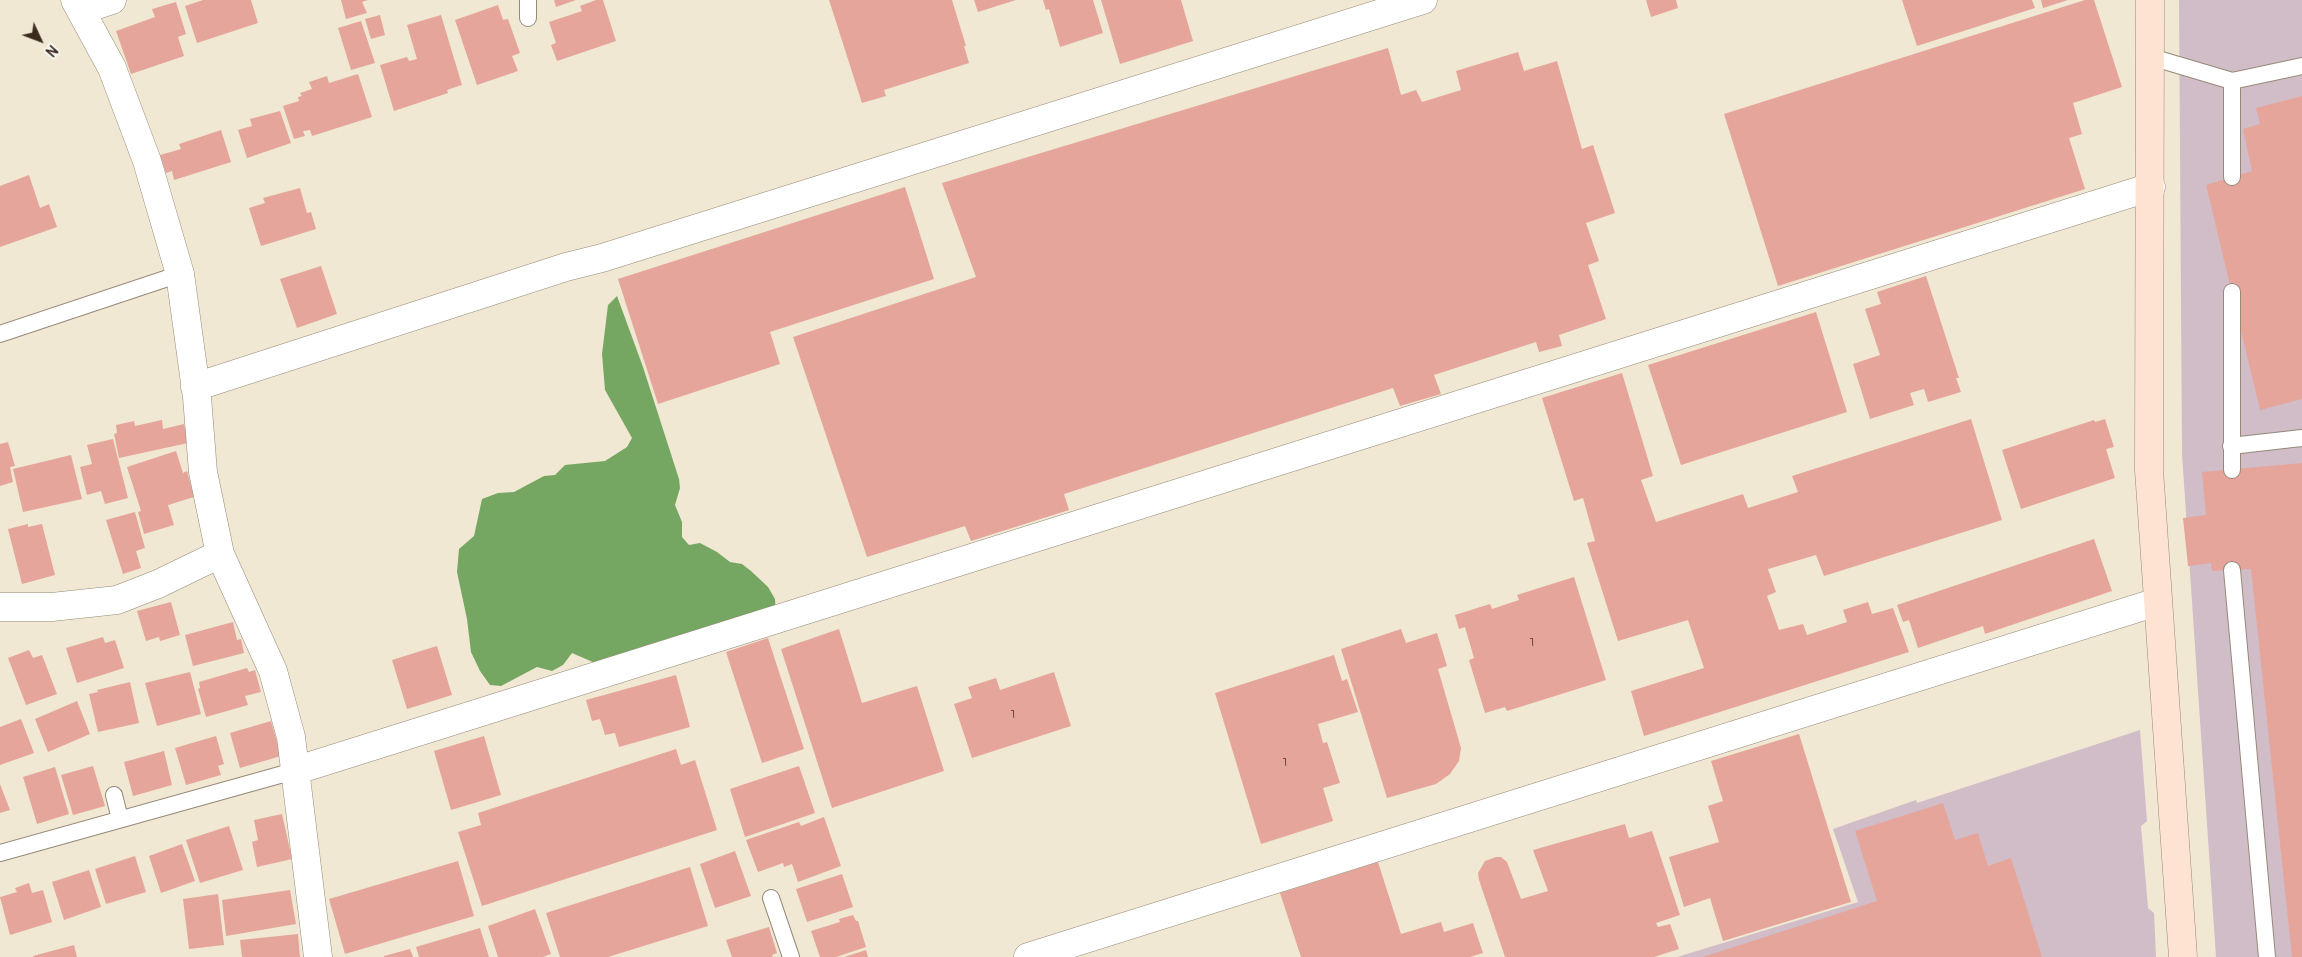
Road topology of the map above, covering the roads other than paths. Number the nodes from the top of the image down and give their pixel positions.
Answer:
1 (112, 0) edge
2 (528, 0) edge
3 (1423, 0) edge
4 (2150, 0) edge
5 (78, 5) edge
6 (528, 18) dead end
7 (2151, 57) junction
8 (2302, 66) edge
9 (2232, 82) junction
10 (2232, 177) dead end
11 (2151, 187) junction
12 (180, 274) junction
13 (2232, 292) dead end
14 (0, 334) edge
15 (195, 387) junction
16 (2302, 438) edge
17 (2231, 446) junction
18 (2232, 470) dead end
19 (220, 554) junction
20 (2232, 570) dead end
21 (2156, 602) junction
22 (0, 606) edge
23 (294, 771) junction
24 (114, 795) dead end
25 (120, 819) junction
26 (0, 853) edge
27 (771, 898) dead end
28 (318, 957) edge
29 (791, 957) edge
30 (1028, 957) edge
31 (2183, 957) edge
32 (2267, 957) edge

1 - 5 street
2 - 6 lane
3 - 15 street
4 - 7 street
5 - 12 street
7 - 9 lane
7 - 11 street
8 - 9 lane
9 - 10 lane
11 - 21 street
11 - 23 street
12 - 14 lane
12 - 15 street
13 - 17 lane
15 - 19 street
16 - 17 lane
17 - 18 lane
19 - 22 street
19 - 23 street
20 - 32 lane
21 - 30 street
21 - 31 street
23 - 25 lane
23 - 28 street
24 - 25 lane
25 - 26 lane
27 - 29 lane

